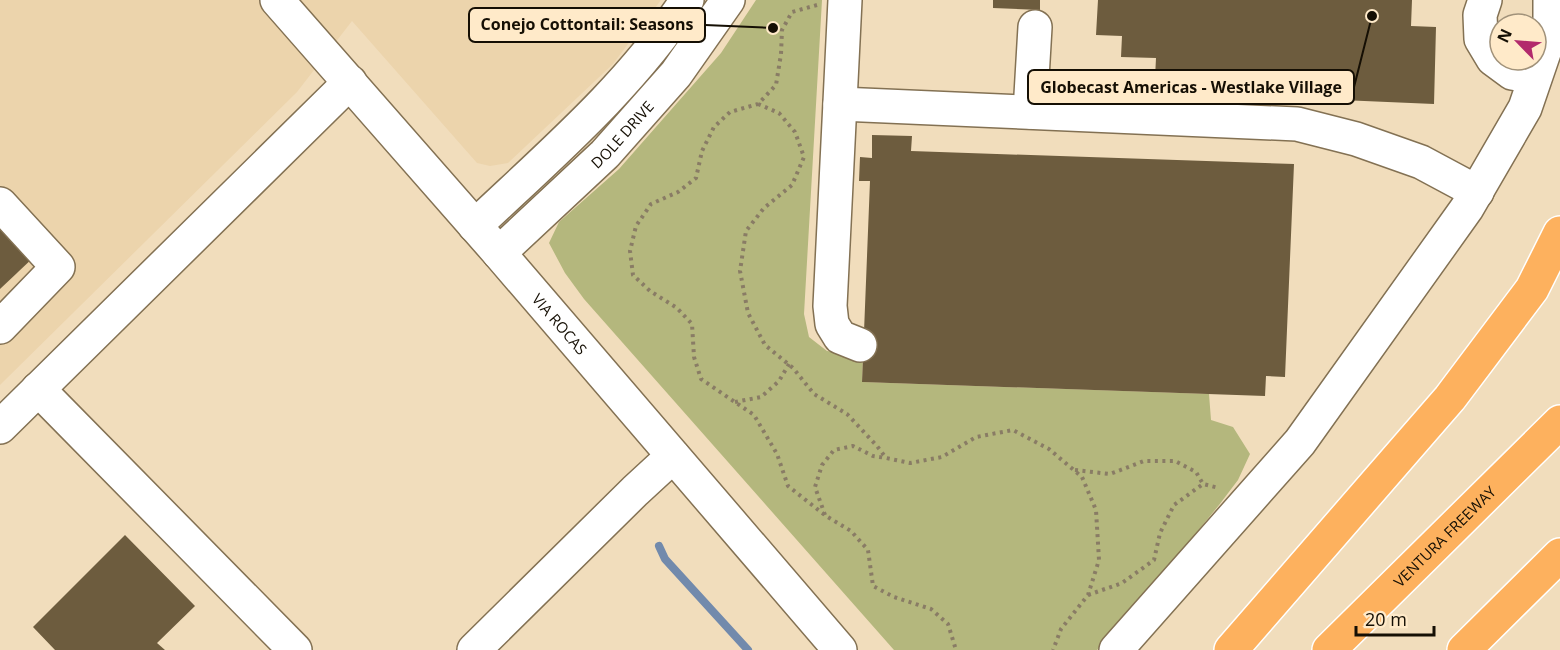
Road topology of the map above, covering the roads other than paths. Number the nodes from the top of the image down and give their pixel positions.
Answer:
1 (277, 0) edge
2 (687, 0) edge
3 (728, 0) edge
4 (1485, 0) edge
5 (1550, 0) edge
6 (844, 3) edge
7 (1035, 27) dead end
8 (1535, 77) junction
9 (350, 82) junction
10 (840, 104) junction
11 (1030, 112) junction
12 (1477, 192) junction
13 (0, 204) edge
14 (475, 226) junction
15 (1560, 234) edge
16 (499, 253) junction
17 (0, 327) edge
18 (860, 345) dead end
19 (38, 389) junction
20 (1560, 422) edge
21 (0, 427) edge
22 (673, 456) junction
23 (1560, 555) edge
24 (295, 650) edge
25 (474, 650) edge
26 (840, 650) edge
27 (1116, 650) edge
28 (1231, 650) edge
29 (1329, 650) edge
30 (1464, 650) edge

1 - 9 street, VIA ROCAS
2 - 14 street
3 - 16 street, DOLE DRIVE
4 - 8 street
5 - 8 street
6 - 10 street
7 - 11 street
8 - 12 street
9 - 14 street, VIA ROCAS
9 - 19 street
10 - 11 street
10 - 18 street
11 - 12 street
12 - 27 street
13 - 17 street
14 - 16 street, VIA ROCAS
15 - 28 highway
16 - 22 street, VIA ROCAS
19 - 21 street
19 - 24 street
20 - 29 highway, VENTURA FREEWAY
22 - 25 street
22 - 26 street, VIA ROCAS
23 - 30 highway

